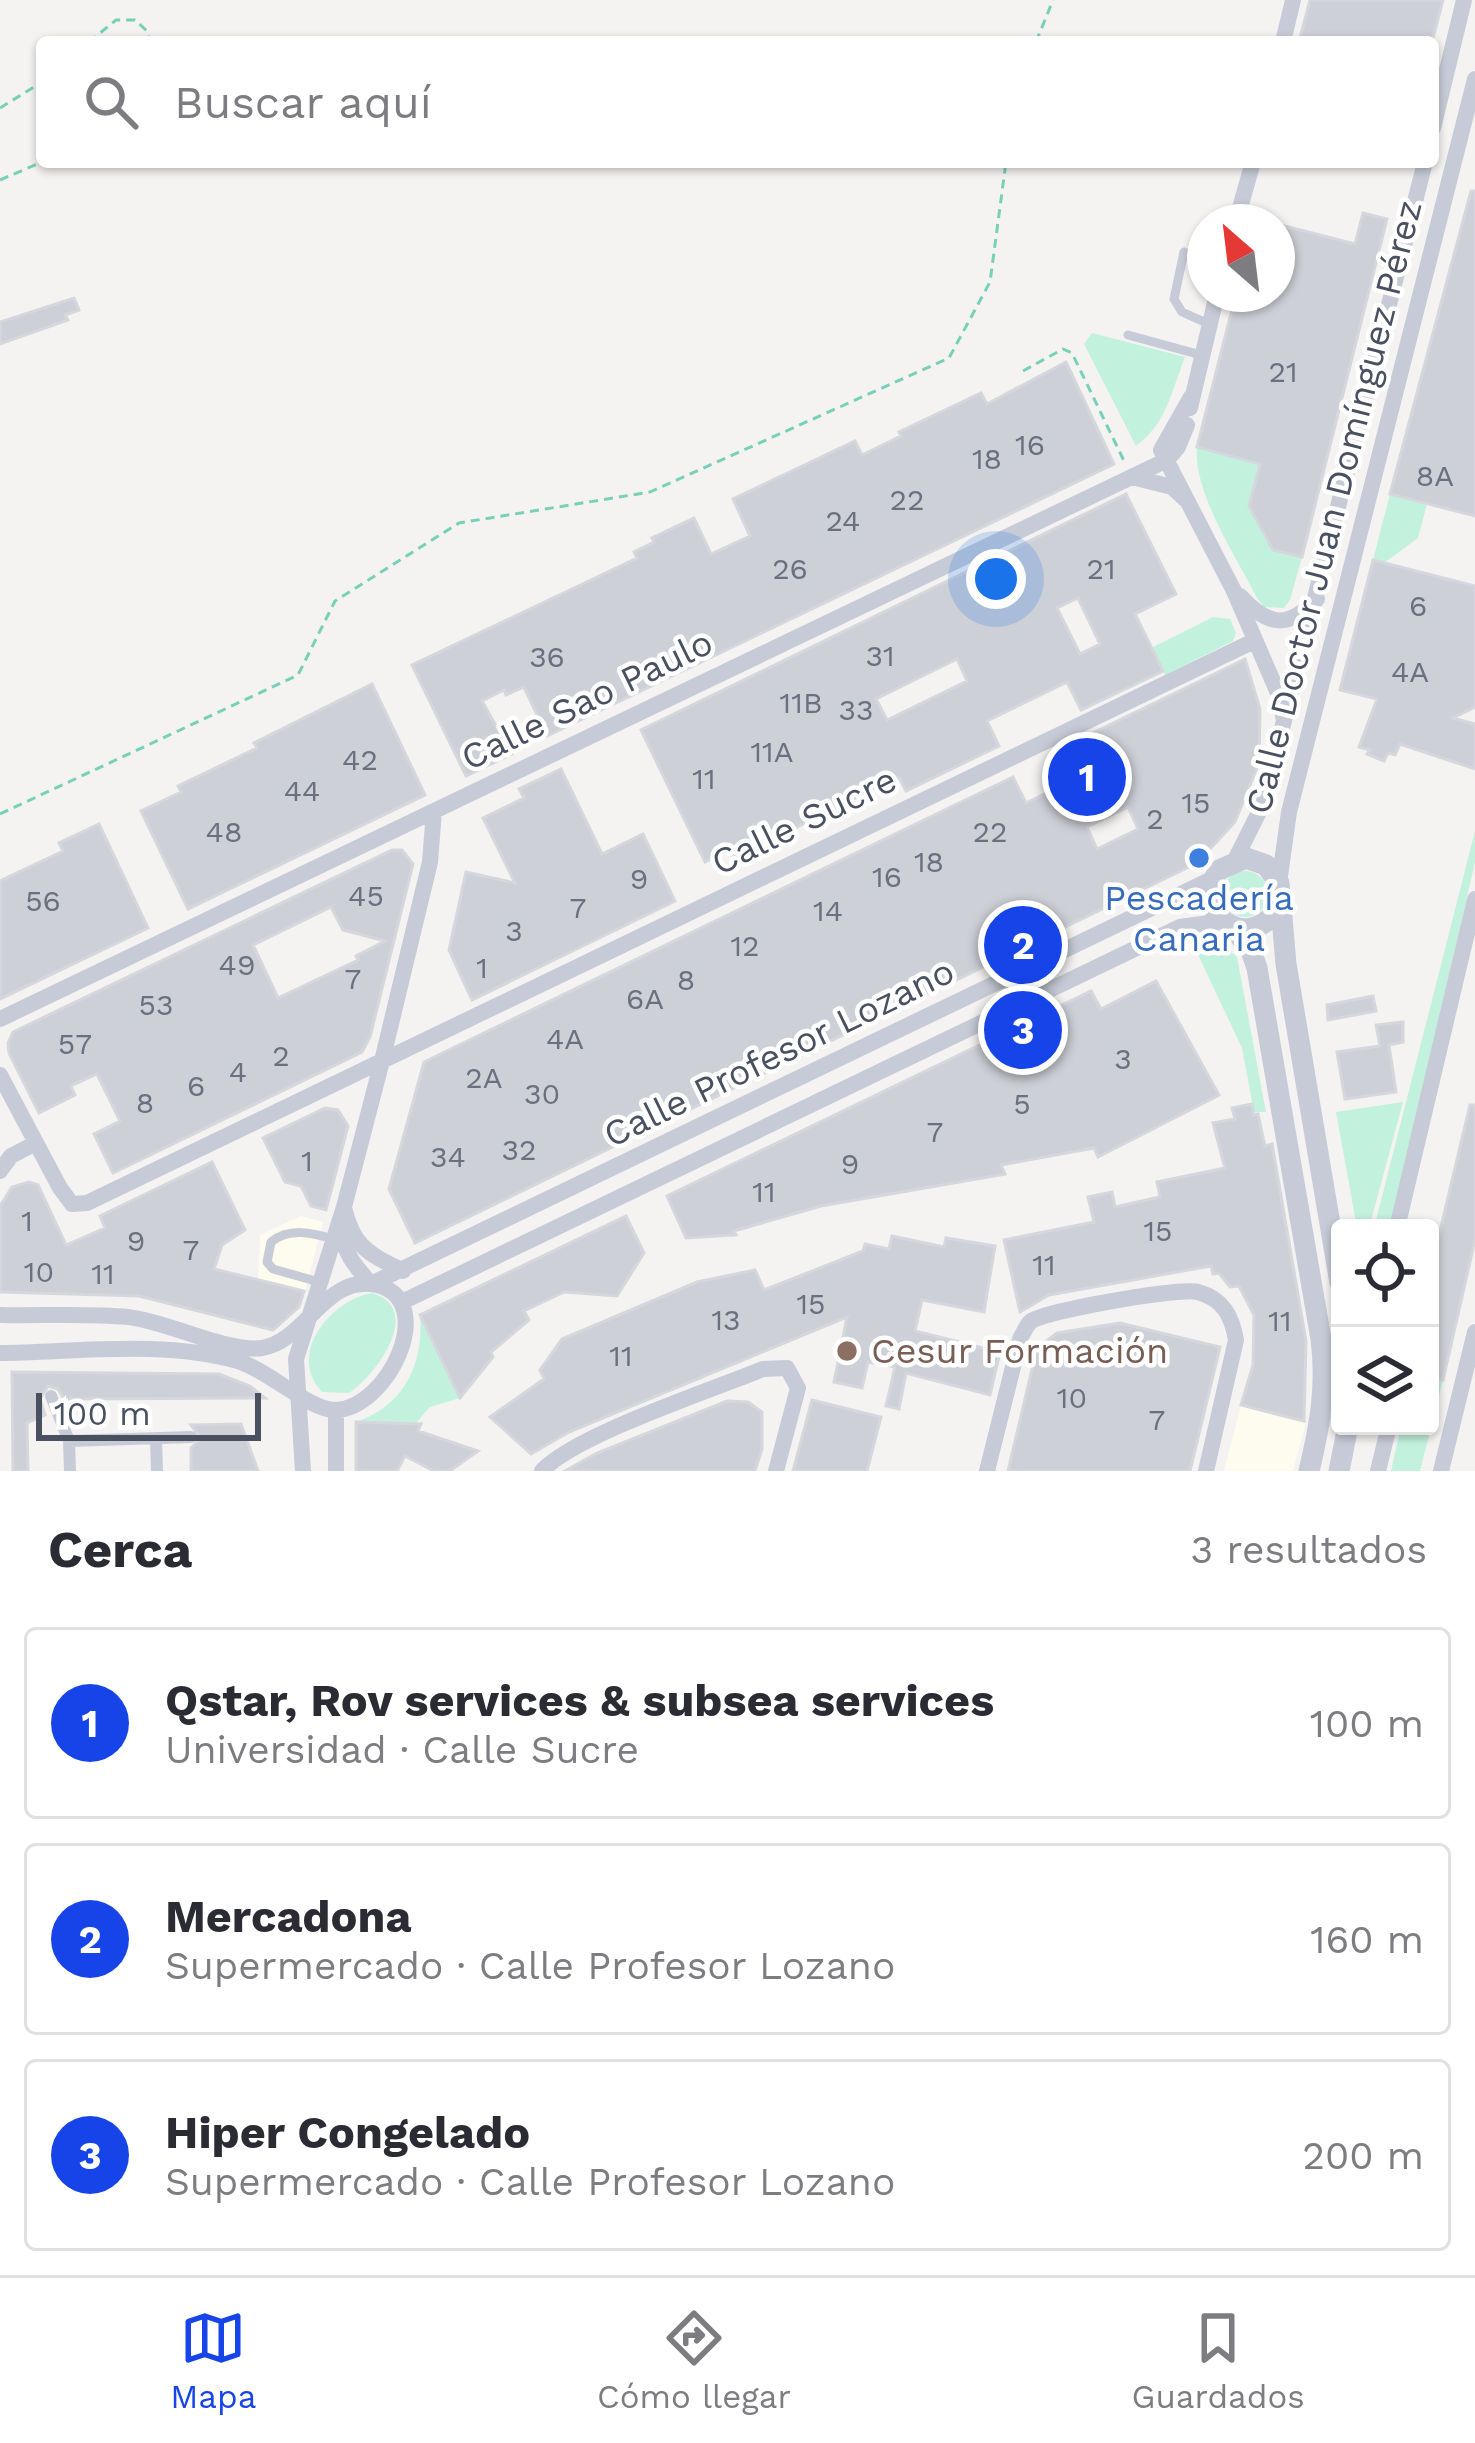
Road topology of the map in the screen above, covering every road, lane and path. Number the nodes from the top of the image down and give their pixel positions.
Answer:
1 (1054, 0) edge
2 (1293, 0) edge
3 (1465, 0) edge
4 (96, 36) edge
5 (148, 36) edge
6 (1039, 36) edge
7 (1284, 36) edge
8 (1475, 79) edge
9 (36, 86) edge
10 (1439, 104) edge
11 (0, 108) edge
12 (36, 165) edge
13 (1005, 168) edge
14 (1251, 168) edge
15 (1424, 168) edge
16 (0, 180) edge
17 (1241, 204) edge
18 (1184, 252) dead end
19 (1212, 312) edge
20 (1209, 324) junction
21 (1128, 335) dead end
22 (1201, 356) junction
23 (1023, 371) dead end
24 (1192, 397) junction
25 (1187, 425) junction
26 (1167, 460) junction
27 (1132, 476) junction
28 (1195, 509) junction
29 (1234, 591) junction
30 (1317, 598) junction
31 (1254, 641) junction
32 (1284, 726) junction
33 (434, 811) junction
34 (0, 814) edge
35 (1235, 860) junction
36 (1214, 878) junction
37 (1280, 892) junction
38 (1475, 899) edge
39 (1228, 924) junction
40 (0, 1019) edge
41 (382, 1061) junction
42 (0, 1075) edge
43 (36, 1143) junction
44 (0, 1171) edge
45 (344, 1207) junction
46 (1399, 1219) edge
47 (1331, 1230) edge
48 (334, 1239) junction
49 (403, 1270) junction
50 (320, 1282) junction
51 (370, 1284) junction
52 (402, 1302) junction
53 (312, 1315) junction
54 (0, 1316) edge
55 (1475, 1332) edge
56 (0, 1353) edge
57 (300, 1394) junction
58 (51, 1396) dead end
59 (336, 1410) junction
60 (1346, 1435) edge
61 (1387, 1435) edge
62 (156, 1438) junction
63 (191, 1438) dead end
64 (69, 1441) junction
65 (70, 1471) edge
66 (158, 1471) edge
67 (303, 1471) edge
68 (336, 1471) edge
69 (542, 1471) edge
70 (776, 1471) edge
71 (987, 1471) edge
72 (1206, 1471) edge
73 (1309, 1471) edge
74 (1339, 1471) edge
75 (1378, 1471) edge
76 (1441, 1471) edge

1 - 6 path
2 - 7 street
3 - 10 street
4 - 5 path
8 - 37 street, Calle Doctor Juan Domínguez Pérez
9 - 11 path
12 - 16 path
13 - 34 path
14 - 17 street
15 - 30 street, Calle Doctor Juan Domínguez Pérez
18 - 20 lane
19 - 20 street
20 - 22 street
21 - 22 lane
22 - 24 street
23 - 27 path
24 - 25 street
24 - 26 street
25 - 26 street
25 - 28 street
26 - 27 street, Calle Sao Paulo
26 - 28 street
27 - 28 street
27 - 33 street, Calle Sao Paulo
28 - 29 street
29 - 30 street
29 - 31 street
30 - 32 street, Calle Doctor Juan Domínguez Pérez
31 - 32 street
31 - 41 street, Calle Sucre
32 - 35 street, Calle Doctor Juan Domínguez Pérez
33 - 40 street, Calle Sao Paulo
33 - 41 street
35 - 36 street
35 - 37 street
36 - 39 street
36 - 49 street, Calle Profesor Lozano
37 - 39 street
37 - 47 street, Calle Doctor Juan Domínguez Pérez
38 - 46 street
39 - 52 street, Calle Profesor Lozano
39 - 73 street
41 - 43 street, Calle Sucre
41 - 45 street
42 - 43 street
43 - 44 street
45 - 48 street
45 - 49 street
45 - 51 street
48 - 50 street
48 - 50 lane
49 - 51 street, Calle Profesor Lozano
50 - 53 street
51 - 52 street
51 - 53 street
52 - 59 street
53 - 54 street
53 - 57 street
55 - 76 street
56 - 57 street
57 - 59 street
57 - 67 street
58 - 64 street
59 - 68 street
60 - 74 street
61 - 75 street
62 - 63 street
62 - 64 street
62 - 66 street
64 - 65 street
69 - 70 street
71 - 72 street

